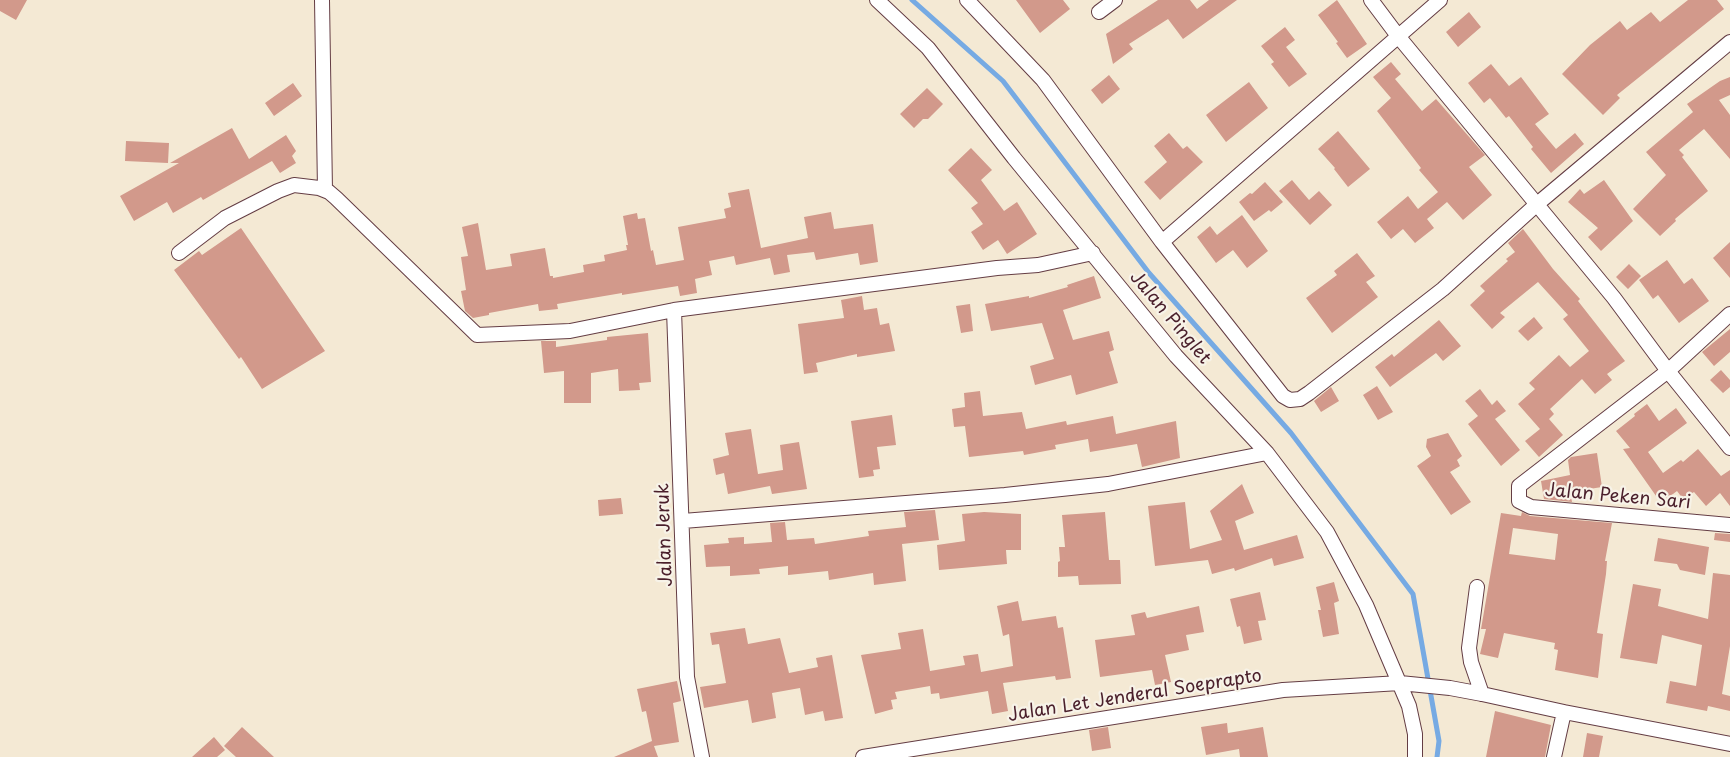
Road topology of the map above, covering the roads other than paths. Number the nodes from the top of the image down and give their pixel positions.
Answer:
1 (322, 0) edge
2 (877, 0) edge
3 (967, 0) edge
4 (1115, 0) edge
5 (1371, 0) edge
6 (1440, 0) edge
7 (1099, 12) dead end
8 (1398, 36) junction
9 (1730, 42) edge
10 (325, 190) junction
11 (1536, 205) junction
12 (1162, 242) junction
13 (178, 253) dead end
14 (1093, 253) junction
15 (674, 310) junction
16 (1730, 314) edge
17 (1668, 371) junction
18 (1730, 448) edge
19 (1267, 453) junction
20 (683, 520) junction
21 (1730, 525) edge
22 (1477, 587) dead end
23 (1407, 684) junction
24 (1482, 694) junction
25 (1564, 712) junction
26 (1730, 744) edge
27 (702, 757) edge
28 (863, 757) edge
29 (1415, 757) edge
30 (1554, 757) edge

1 - 10 street
2 - 14 street, Jalan Pinglet
3 - 12 street
4 - 7 street
5 - 8 street
6 - 8 street
8 - 11 street
8 - 12 street
9 - 11 street
10 - 13 street
10 - 15 street
11 - 12 street
11 - 17 street
14 - 15 street
14 - 19 street, Jalan Pinglet
15 - 20 street, Jalan Jeruk
16 - 17 street
17 - 18 street
17 - 21 street, Jalan Peken Sari
19 - 20 street
19 - 23 street, Jalan Pinglet
20 - 27 street, Jalan Jeruk
22 - 24 street
23 - 24 street, Jalan Let Jenderal Soeprapto
23 - 28 street, Jalan Let Jenderal Soeprapto
23 - 29 street, Jalan Pinglet
24 - 25 street, Jalan Let Jenderal Soeprapto
25 - 26 street, Jalan Let Jenderal Soeprapto
25 - 30 street

